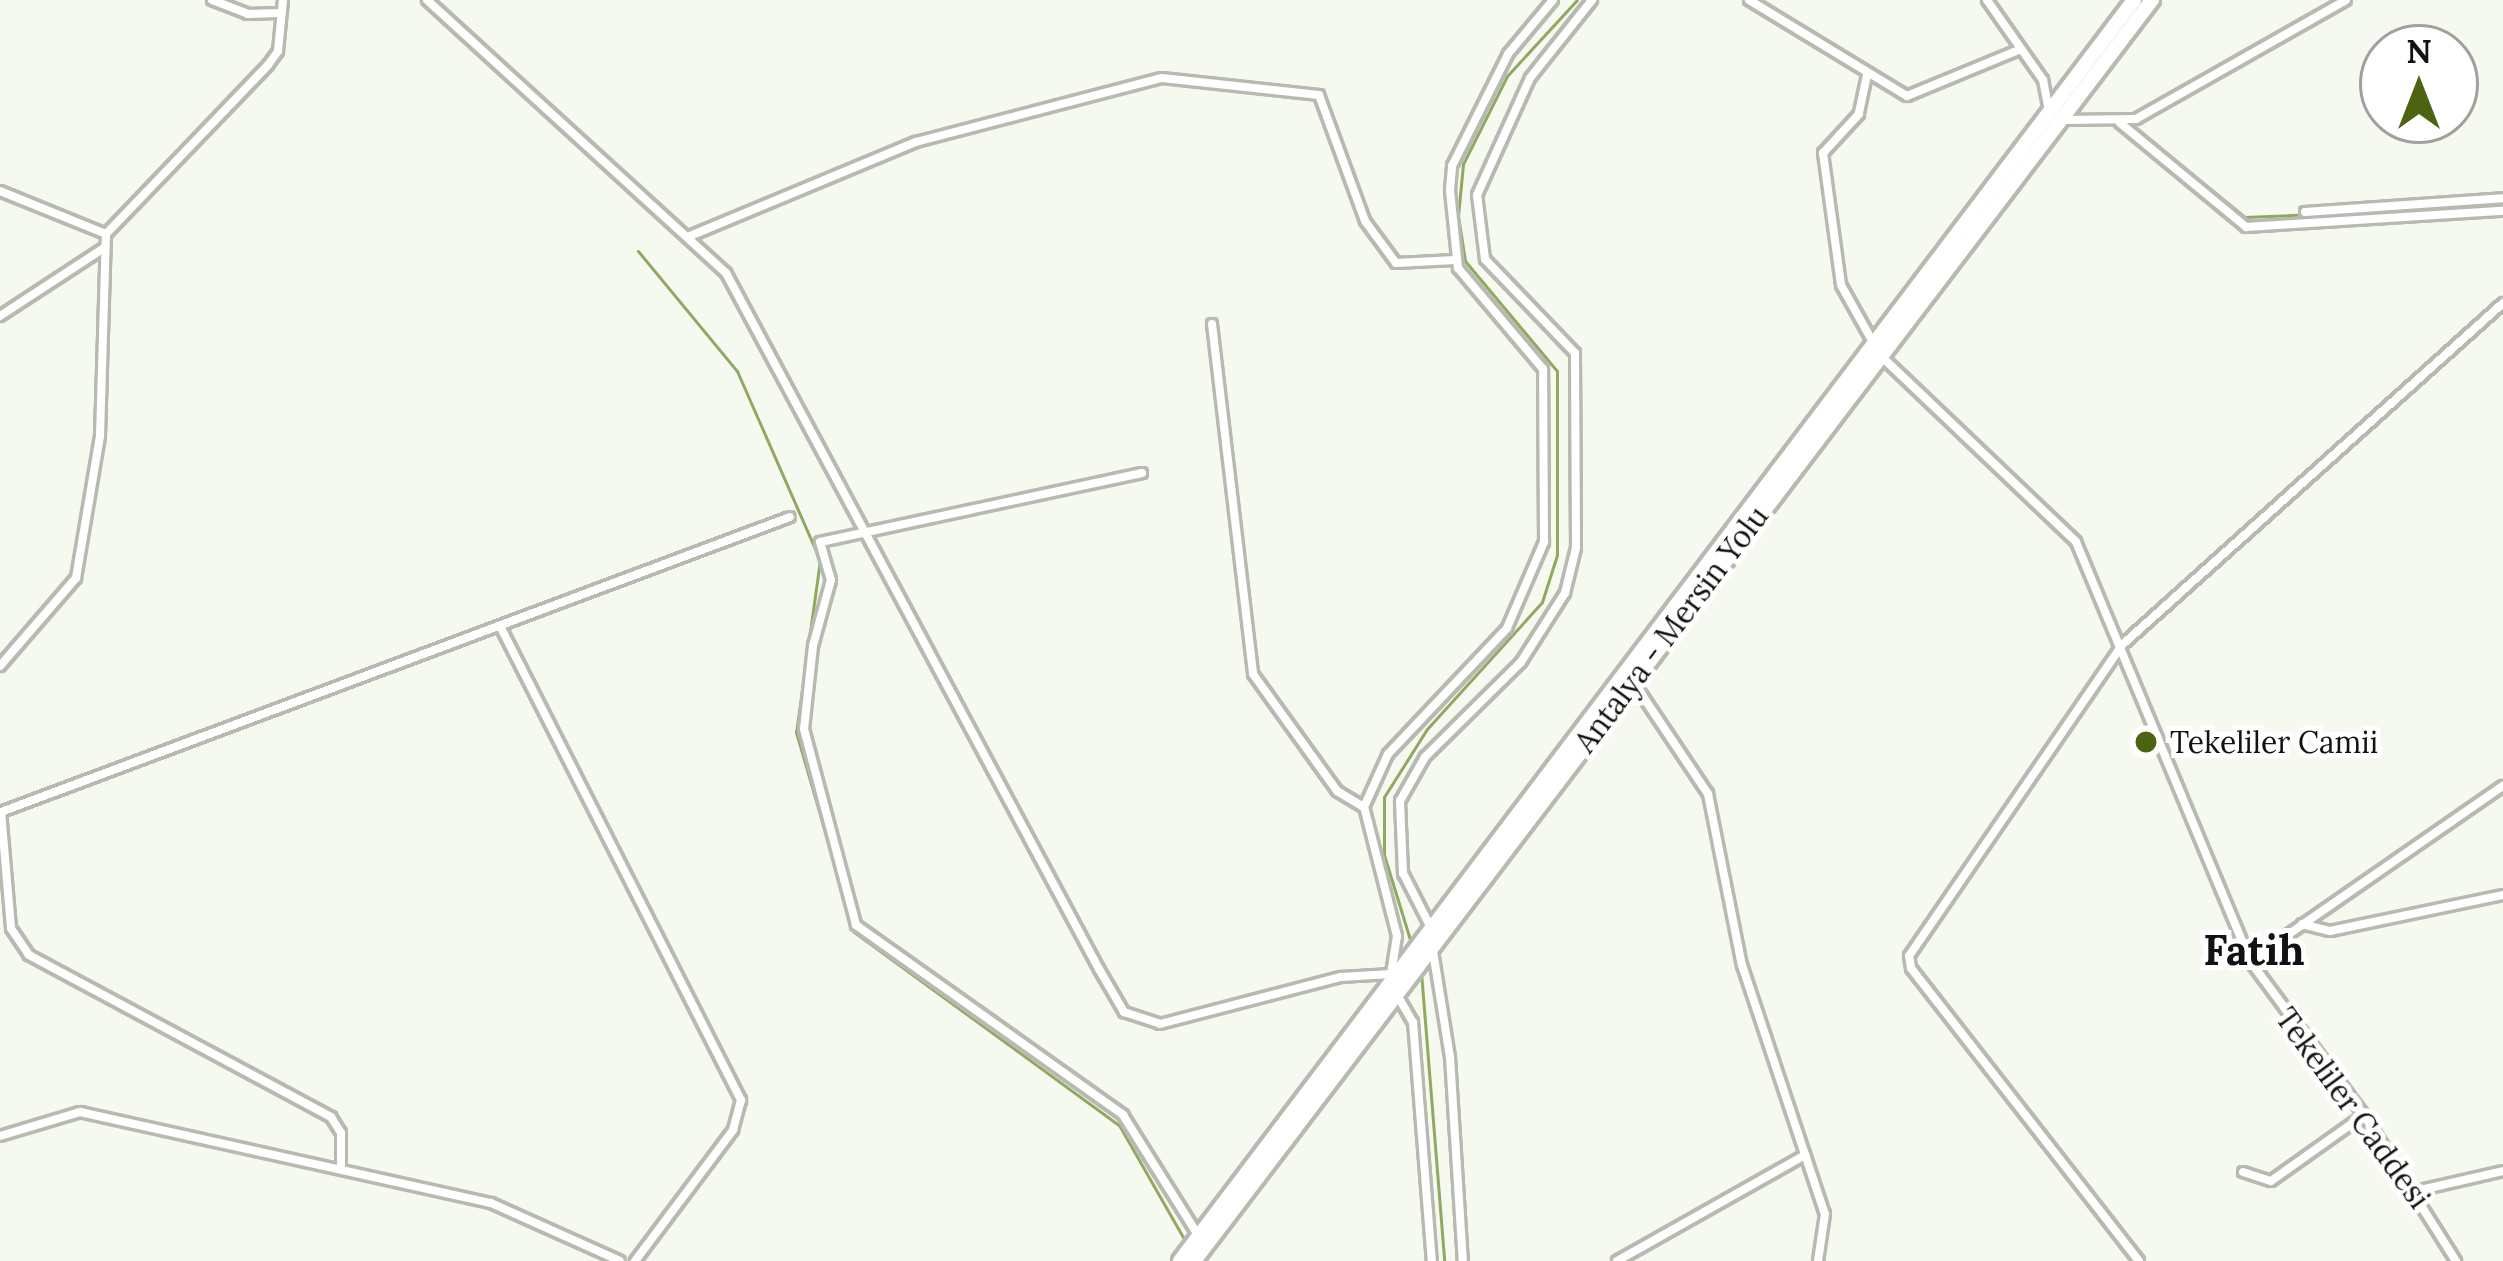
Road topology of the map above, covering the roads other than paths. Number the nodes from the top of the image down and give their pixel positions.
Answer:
1 (212, 0) edge
2 (283, 0) edge
3 (427, 0) edge
4 (1553, 0) edge
5 (1592, 0) edge
6 (1749, 0) edge
7 (1987, 0) edge
8 (2152, 0) edge
9 (2346, 0) edge
10 (2131, 2) edge
11 (280, 13) junction
12 (2021, 49) junction
13 (1868, 75) junction
14 (2043, 80) junction
15 (2061, 90) junction
16 (2048, 105) junction
17 (2075, 105) junction
18 (2065, 120) junction
19 (2093, 122) junction
20 (2120, 123) junction
21 (0, 191) edge
22 (2503, 198) edge
23 (2503, 211) edge
24 (2305, 212) dead end
25 (106, 234) junction
26 (690, 236) junction
27 (106, 247) junction
28 (1455, 260) junction
29 (2503, 303) edge
30 (0, 316) edge
31 (1212, 324) dead end
32 (1877, 350) junction
33 (1142, 473) dead end
34 (790, 517) dead end
35 (868, 536) junction
36 (501, 628) junction
37 (2122, 645) junction
38 (0, 666) edge
39 (1632, 680) junction
40 (2503, 786) edge
41 (1364, 807) junction
42 (2503, 895) edge
43 (2302, 924) junction
44 (1427, 938) junction
45 (2250, 961) junction
46 (1397, 978) junction
47 (2364, 1114) junction
48 (0, 1136) edge
49 (1805, 1155) junction
50 (341, 1168) junction
51 (2503, 1171) edge
52 (2243, 1172) dead end
53 (2416, 1191) junction
54 (1201, 1252) edge
55 (620, 1261) edge
56 (635, 1261) edge
57 (1180, 1261) edge
58 (1432, 1261) edge
59 (1463, 1261) edge
60 (1617, 1261) edge
61 (1818, 1261) edge
62 (2139, 1261) edge
63 (2456, 1261) edge

1 - 11 street
2 - 11 street
3 - 26 street
4 - 28 street
5 - 44 street
6 - 13 street
7 - 12 street
8 - 17 highway, Antalya - Mersin Yolu
9 - 20 street
10 - 15 highway, Antalya - Mersin Yolu
11 - 25 street
12 - 13 street
12 - 14 street
13 - 32 street, Tekeliler Caddesi
14 - 15 street
14 - 16 street
15 - 16 highway, Antalya - Mersin Yolu
15 - 17 highway
16 - 18 highway
16 - 32 highway, Antalya - Mersin Yolu
17 - 18 highway, Antalya - Mersin Yolu
17 - 19 street
18 - 19 street
18 - 32 highway, Antalya - Mersin Yolu
19 - 20 street
20 - 23 street
21 - 25 street
22 - 24 street
25 - 27 street
26 - 28 street
26 - 35 street
27 - 30 street
27 - 38 street
28 - 41 street
29 - 37 street
31 - 41 street
32 - 37 street, Tekeliler Caddesi
32 - 39 highway, Antalya - Mersin Yolu
32 - 44 highway, Antalya - Mersin Yolu
33 - 35 street
34 - 36 street
35 - 46 street
35 - 54 street
36 - 50 street
36 - 56 street
37 - 45 street, Tekeliler Caddesi
37 - 62 street
39 - 44 highway, Antalya - Mersin Yolu
39 - 49 street
40 - 43 street
41 - 46 street
42 - 43 street
43 - 45 street
44 - 46 highway, Antalya - Mersin Yolu
44 - 59 street
45 - 47 street, Tekeliler Caddesi
46 - 54 highway, Antalya - Mersin Yolu
46 - 58 street
47 - 52 street
47 - 53 street, Tekeliler Caddesi
48 - 50 street
49 - 60 street
49 - 61 street
50 - 55 street
51 - 53 street
53 - 63 street, Tekeliler Caddesi
54 - 57 highway, Antalya - Mersin Yolu

